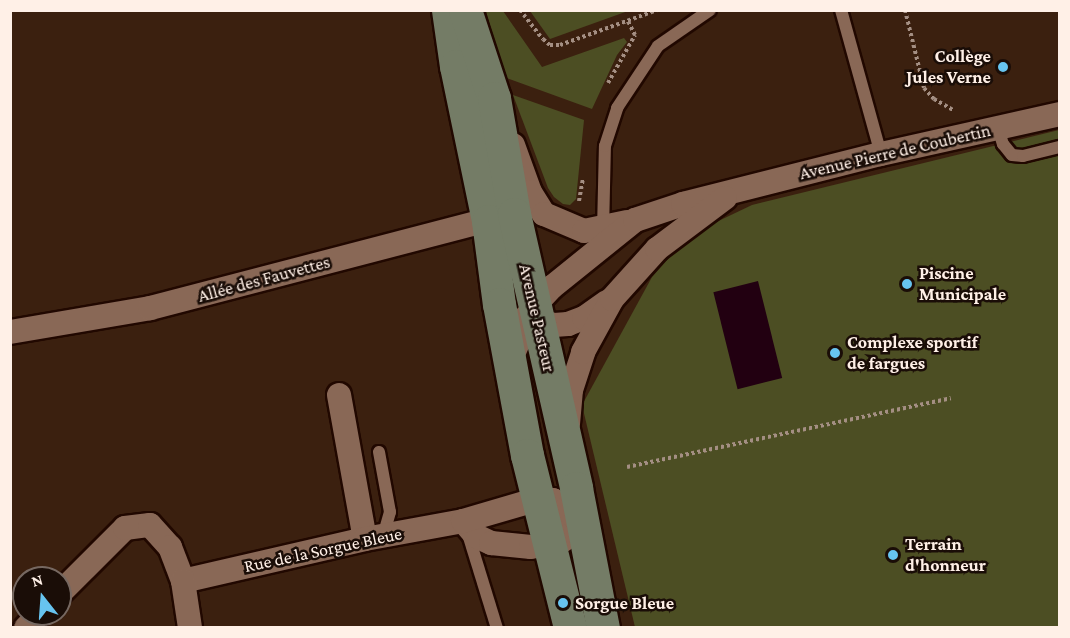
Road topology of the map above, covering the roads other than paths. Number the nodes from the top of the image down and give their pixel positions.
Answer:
1 (448, 10) edge
2 (465, 10) edge
3 (710, 10) edge
4 (841, 10) edge
5 (494, 98) junction
6 (1059, 114) edge
7 (998, 128) junction
8 (1059, 147) edge
9 (881, 154) junction
10 (731, 193) junction
11 (498, 224) junction
12 (603, 236) junction
13 (612, 299) junction
14 (533, 316) junction
15 (10, 332) edge
16 (510, 361) junction
17 (339, 395) dead end
18 (566, 447) junction
19 (380, 452) dead end
20 (538, 499) junction
21 (578, 510) junction
22 (463, 520) junction
23 (374, 538) junction
24 (549, 544) junction
25 (72, 581) edge
26 (183, 581) junction
27 (190, 627) edge
28 (497, 627) edge
29 (570, 627) edge
30 (603, 627) edge

1 - 11 main road, Avenue Pasteur
2 - 5 main road, Avenue Pasteur
3 - 12 lane
4 - 9 lane
5 - 11 main road, Avenue Pasteur
5 - 12 street
6 - 7 street, Avenue Pierre de Coubertin
7 - 8 lane
7 - 9 street, Avenue Pierre de Coubertin
9 - 10 street, Avenue Pierre de Coubertin
10 - 12 street, Avenue Pierre de Coubertin
10 - 13 street, Avenue Pierre de Coubertin
11 - 14 main road, Avenue Pasteur
11 - 15 street, Allée des Fauvettes
11 - 16 main road, Avenue Pasteur
12 - 14 street, Avenue Pierre de Coubertin
13 - 14 street, Avenue Pierre de Coubertin
13 - 18 street, Avenue Pierre de Coubertin
14 - 16 street, Avenue Pierre de Coubertin
14 - 18 main road, Avenue Pasteur
16 - 20 main road, Avenue Pasteur
17 - 23 street
18 - 21 main road, Avenue Pasteur
19 - 23 lane
20 - 21 street
20 - 22 street, Rue de la Sorgue Bleue
20 - 24 main road, Avenue Pasteur
21 - 24 street
21 - 30 main road, Avenue Pasteur
22 - 23 street, Rue de la Sorgue Bleue
22 - 24 street
22 - 28 lane
23 - 26 street, Rue de la Sorgue Bleue
24 - 29 main road, Avenue Pasteur
25 - 26 street
26 - 27 street

